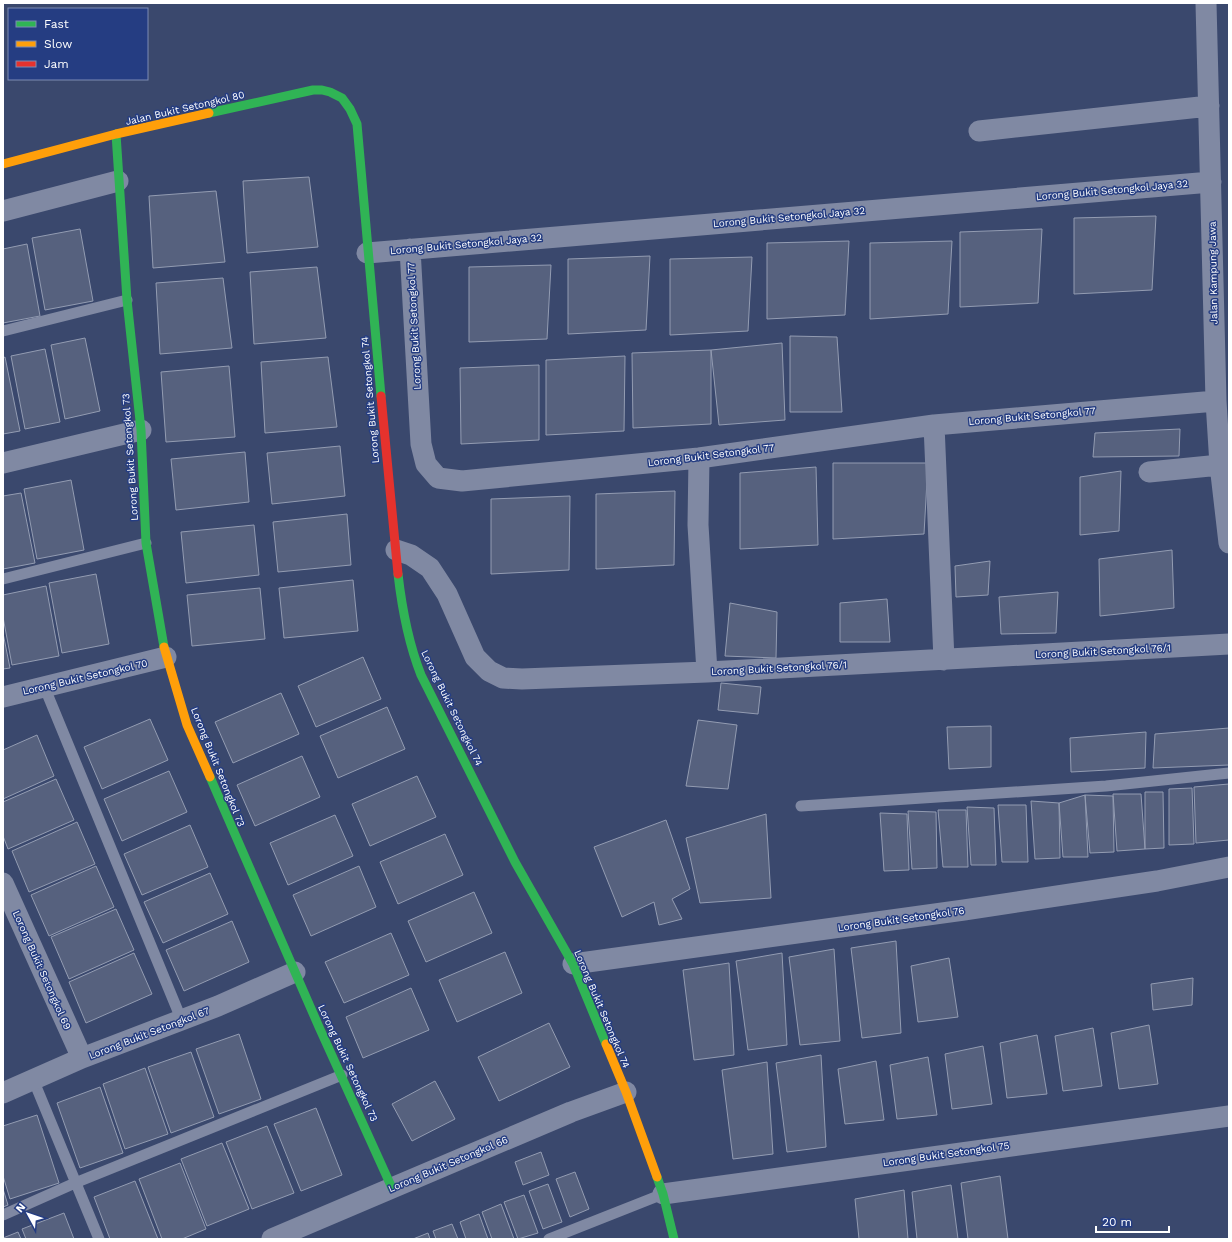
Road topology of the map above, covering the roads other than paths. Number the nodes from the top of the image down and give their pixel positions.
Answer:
1 (1206, 3) edge
2 (1209, 106) junction
3 (358, 124) joint
4 (979, 131) dead end
5 (116, 134) junction
6 (3, 164) edge
7 (118, 181) junction
8 (1211, 182) junction
9 (3, 211) edge
10 (410, 249) junction
11 (367, 253) junction
12 (127, 300) junction
13 (3, 331) edge
14 (1216, 401) junction
15 (934, 425) junction
16 (141, 430) junction
17 (699, 458) junction
18 (3, 464) edge
19 (1220, 466) junction
20 (1149, 472) dead end
21 (146, 543) junction
22 (1229, 543) edge
23 (396, 550) junction
24 (3, 579) edge
25 (1229, 644) edge
26 (166, 657) junction
27 (944, 660) junction
28 (707, 672) junction
29 (44, 686) junction
30 (3, 697) edge
31 (1229, 773) edge
32 (801, 806) dead end
33 (1229, 867) edge
34 (3, 883) edge
35 (572, 964) junction
36 (295, 972) junction
37 (182, 1021) junction
38 (82, 1058) junction
39 (342, 1074) junction
40 (33, 1080) junction
41 (626, 1092) junction
42 (3, 1093) edge
43 (1229, 1116) edge
44 (75, 1183) junction
45 (392, 1188) junction
46 (663, 1194) junction
47 (3, 1215) edge
48 (98, 1239) edge
49 (272, 1239) edge
50 (549, 1239) edge
51 (674, 1239) edge

1 - 2 street, Jalan Kampung Jawa
2 - 4 street
2 - 8 street, Jalan Kampung Jawa
3 - 5 street, Jalan Bukit Setongkol 80
3 - 11 street, Lorong Bukit Setongkol 74
5 - 6 street, Jalan Bukit Setongkol 80
5 - 7 street, Lorong Bukit Setongkol 73
7 - 9 street
7 - 12 street, Lorong Bukit Setongkol 73
8 - 10 street, Lorong Bukit Setongkol Jaya 32
8 - 14 street, Jalan Kampung Jawa
10 - 11 street, Lorong Bukit Setongkol Jaya 32
10 - 17 street, Lorong Bukit Setongkol 77
11 - 23 street, Lorong Bukit Setongkol 74
12 - 13 lane
12 - 16 street, Lorong Bukit Setongkol 73
14 - 15 street, Lorong Bukit Setongkol 77
14 - 19 street, Jalan Kampung Jawa
15 - 17 street, Lorong Bukit Setongkol 77
15 - 27 street
16 - 18 street
16 - 21 street, Lorong Bukit Setongkol 73
17 - 28 street
19 - 20 street
19 - 22 street, Jalan Kampung Jawa
21 - 24 lane
21 - 26 street, Lorong Bukit Setongkol 73
23 - 28 street, Lorong Bukit Setongkol 76/1
23 - 35 street, Lorong Bukit Setongkol 74
25 - 27 street, Lorong Bukit Setongkol 76/1
26 - 29 street, Lorong Bukit Setongkol 70
26 - 36 street, Lorong Bukit Setongkol 73
27 - 28 street, Lorong Bukit Setongkol 76/1
29 - 30 street, Lorong Bukit Setongkol 70
29 - 37 lane
31 - 32 lane
33 - 35 street, Lorong Bukit Setongkol 76
34 - 38 street, Lorong Bukit Setongkol 69
35 - 41 street, Lorong Bukit Setongkol 74
36 - 37 street, Lorong Bukit Setongkol 67
36 - 39 street, Lorong Bukit Setongkol 73
37 - 38 street, Lorong Bukit Setongkol 67
38 - 40 street, Lorong Bukit Setongkol 67
39 - 44 lane
39 - 45 street, Lorong Bukit Setongkol 73
40 - 42 street, Lorong Bukit Setongkol 67
40 - 44 lane
41 - 45 street, Lorong Bukit Setongkol 66
41 - 46 street, Lorong Bukit Setongkol 74
43 - 46 street, Lorong Bukit Setongkol 75
44 - 47 lane
44 - 48 lane
45 - 49 street, Lorong Bukit Setongkol 66
46 - 50 lane
46 - 51 street, Lorong Bukit Setongkol 74

